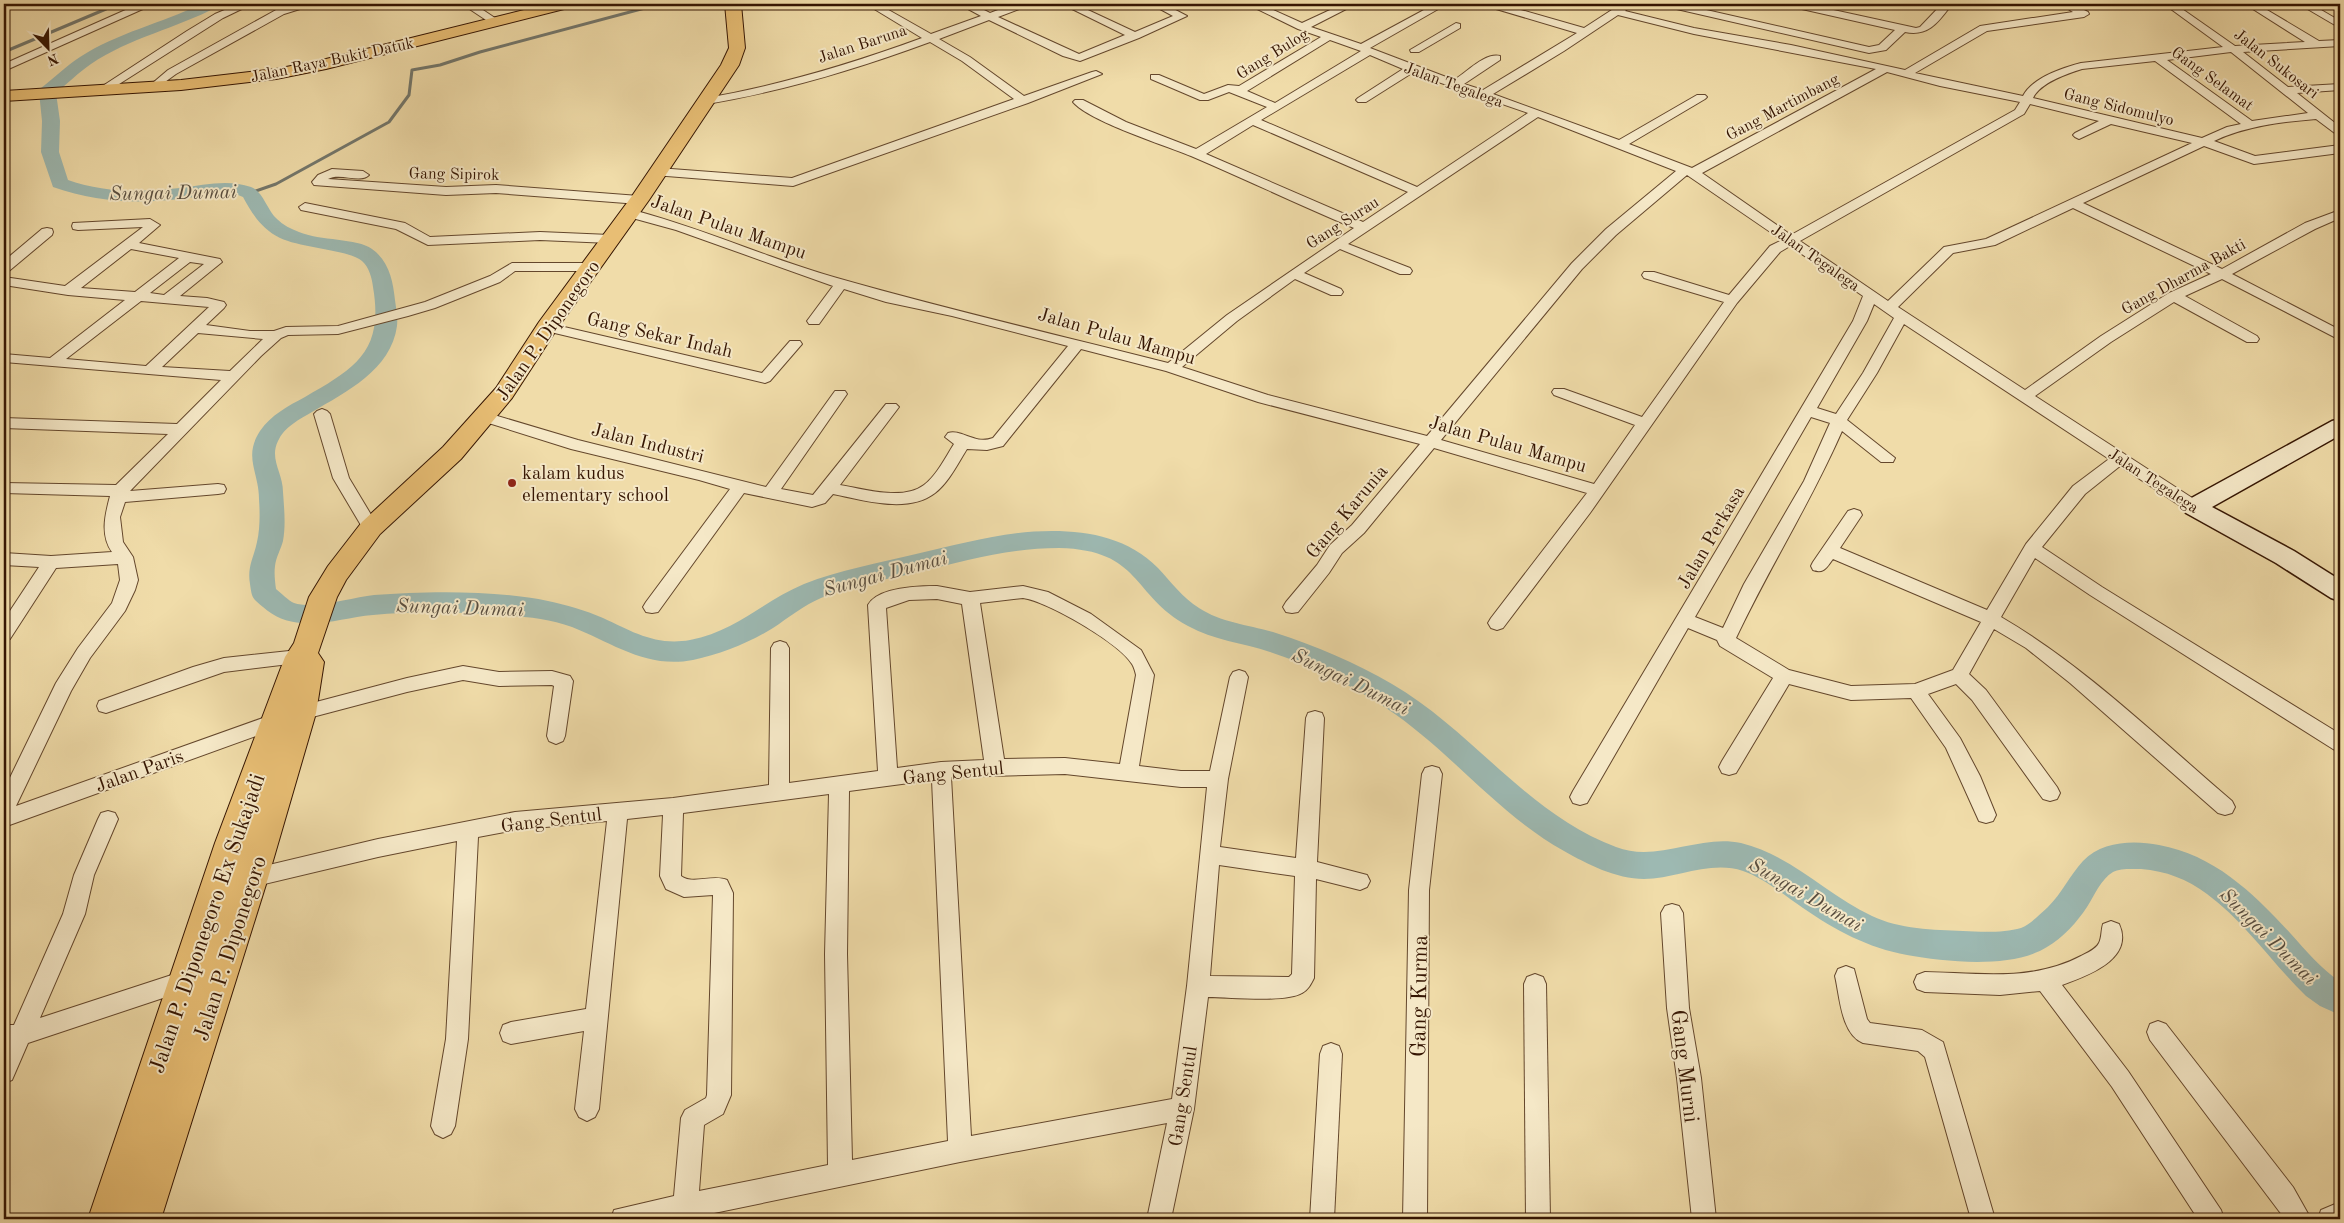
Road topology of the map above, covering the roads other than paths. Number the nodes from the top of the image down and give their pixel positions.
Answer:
1 (149, 4) edge
2 (247, 4) edge
3 (467, 4) edge
4 (565, 4) edge
5 (733, 4) edge
6 (871, 4) edge
7 (964, 4) edge
8 (1023, 4) edge
9 (1067, 4) edge
10 (1156, 4) edge
11 (1351, 4) edge
12 (1442, 4) edge
13 (1490, 4) edge
14 (1628, 4) edge
15 (1668, 4) edge
16 (1793, 4) edge
17 (1947, 4) edge
18 (2065, 4) edge
19 (2169, 4) edge
20 (2250, 4) edge
21 (2304, 4) edge
22 (132, 5) edge
23 (1260, 5) edge
24 (296, 7) dead end
25 (538, 7) edge
26 (1617, 12) junction
27 (988, 16) junction
28 (496, 22) junction
29 (2340, 25) edge
30 (1456, 26) dead end
31 (1302, 27) junction
32 (1902, 29) junction
33 (1585, 32) junction
34 (1135, 36) junction
35 (1330, 36) junction
36 (930, 38) junction
37 (2340, 43) edge
38 (2316, 44) junction
39 (2233, 49) junction
40 (1366, 50) junction
41 (1496, 58) dead end
42 (2158, 58) junction
43 (4, 61) edge
44 (1394, 62) junction
45 (4, 68) edge
46 (1886, 68) junction
47 (1411, 69) junction
48 (1907, 73) junction
49 (1096, 74) dead end
50 (1155, 77) dead end
51 (1456, 84) junction
52 (154, 87) junction
53 (2340, 87) edge
54 (1240, 90) junction
55 (2286, 90) junction
56 (101, 91) junction
57 (1483, 94) junction
58 (4, 96) edge
59 (1701, 97) dead end
60 (707, 100) junction
61 (1362, 100) dead end
62 (2027, 100) junction
63 (1024, 101) junction
64 (1079, 102) dead end
65 (1276, 107) junction
66 (1536, 112) junction
67 (2318, 116) junction
68 (2109, 120) junction
69 (1253, 121) junction
70 (2250, 125) junction
71 (2340, 132) edge
72 (2079, 135) dead end
73 (2203, 143) junction
74 (1620, 144) junction
75 (2340, 149) edge
76 (1197, 154) junction
77 (1690, 171) junction
78 (658, 172) junction
79 (362, 174) dead end
80 (1418, 192) junction
81 (2073, 203) junction
82 (634, 206) junction
83 (305, 207) dead end
84 (2340, 214) edge
85 (78, 226) dead end
86 (1365, 228) junction
87 (47, 232) dead end
88 (610, 239) junction
89 (1792, 240) junction
90 (129, 245) junction
91 (1340, 245) junction
92 (190, 258) junction
93 (591, 267) junction
94 (4, 268) edge
95 (1405, 271) dead end
96 (1294, 274) junction
97 (2222, 274) junction
98 (1649, 275) dead end
99 (4, 281) edge
100 (842, 283) junction
101 (68, 291) junction
102 (1336, 292) dead end
103 (1870, 295) junction
104 (137, 296) junction
105 (2174, 296) junction
106 (166, 300) junction
107 (1732, 300) junction
108 (1896, 312) junction
109 (814, 321) dead end
110 (195, 328) junction
111 (547, 328) junction
112 (276, 335) junction
113 (2340, 336) edge
114 (2252, 339) dead end
115 (1078, 343) junction
116 (795, 344) dead end
117 (4, 358) edge
118 (52, 363) junction
119 (1171, 368) junction
120 (149, 371) junction
121 (234, 376) junction
122 (1559, 392) dead end
123 (840, 394) dead end
124 (2024, 398) junction
125 (891, 406) dead end
126 (1808, 410) junction
127 (322, 414) dead end
128 (484, 416) junction
129 (1839, 421) junction
130 (4, 423) edge
131 (1644, 423) junction
132 (2340, 426) edge
133 (181, 429) junction
134 (1431, 442) junction
135 (1887, 458) dead end
136 (2120, 458) junction
137 (740, 487) junction
138 (4, 488) edge
139 (828, 488) junction
140 (218, 489) dead end
141 (1597, 490) junction
142 (770, 493) junction
143 (119, 494) junction
144 (2194, 507) junction
145 (1854, 515) dead end
146 (371, 528) junction
147 (2032, 548) junction
148 (1830, 550) junction
149 (125, 557) junction
150 (4, 559) edge
151 (51, 562) junction
152 (1819, 566) dead end
153 (2340, 592) edge
154 (970, 598) junction
155 (652, 606) dead end
156 (1292, 606) dead end
157 (1991, 619) junction
158 (1686, 620) junction
159 (1497, 623) dead end
160 (4, 634) edge
161 (1727, 637) junction
162 (307, 647) junction
163 (780, 648) dead end
164 (1959, 675) junction
165 (1784, 676) junction
166 (1239, 677) dead end
167 (1916, 691) junction
168 (106, 706) dead end
169 (288, 718) junction
170 (1315, 718) dead end
171 (556, 736) dead end
172 (2340, 744) edge
173 (994, 766) junction
174 (1728, 768) dead end
175 (941, 770) junction
176 (1128, 773) junction
177 (1432, 774) dead end
178 (888, 779) junction
179 (1218, 780) junction
180 (839, 784) junction
181 (779, 793) junction
182 (2050, 793) dead end
183 (1580, 797) dead end
184 (673, 806) junction
185 (2225, 807) dead end
186 (4, 810) edge
187 (618, 812) junction
188 (1986, 815) dead end
189 (4, 819) edge
190 (108, 819) dead end
191 (468, 830) junction
192 (1210, 855) junction
193 (1306, 868) junction
194 (252, 878) junction
195 (1360, 881) dead end
196 (1672, 913) dead end
197 (2111, 932) dead end
198 (223, 969) junction
199 (1846, 976) dead end
200 (186, 980) junction
201 (2045, 980) junction
202 (1924, 982) dead end
203 (1535, 984) dead end
204 (1198, 986) junction
205 (596, 1018) junction
206 (2158, 1032) dead end
207 (512, 1033) dead end
208 (12, 1036) edge
209 (1331, 1054) dead end
210 (4, 1072) edge
211 (587, 1109) dead end
212 (1182, 1109) junction
213 (444, 1126) dead end
214 (960, 1150) junction
215 (840, 1174) junction
216 (685, 1207) junction
217 (2340, 1214) edge
218 (107, 1219) edge
219 (142, 1219) edge
220 (623, 1219) edge
221 (1159, 1219) edge
222 (1322, 1219) edge
223 (1415, 1219) edge
224 (1538, 1219) edge
225 (1704, 1219) edge
226 (1983, 1219) edge
227 (2212, 1219) edge
228 (2299, 1219) edge
229 (2330, 1219) edge

1 - 22 street
2 - 56 street
3 - 28 street
4 - 25 main road, Jalan Raya Bukit Datuk
5 - 60 main road, Jalan P. Diponegoro
6 - 36 street
7 - 27 street
8 - 27 street, Jalan Baruna
9 - 34 street
10 - 34 street
11 - 31 street
12 - 40 street
13 - 33 street
14 - 26 street
15 - 32 street
16 - 32 street
17 - 32 street
18 - 48 street
19 - 39 street, Jalan Sukosari
20 - 38 street
21 - 29 street
22 - 43 street
22 - 45 street
23 - 31 street, Jalan Tegalega
24 - 52 street
25 - 28 main road, Jalan Raya Bukit Datuk
26 - 33 street
26 - 46 street, Gang Sidomulyo
27 - 34 street
27 - 36 street, Jalan Baruna
28 - 52 main road, Jalan Raya Bukit Datuk
30 - 44 street
31 - 35 street, Jalan Tegalega
33 - 57 street
35 - 40 street, Jalan Tegalega
35 - 54 street, Gang Bulog
36 - 60 street, Jalan Baruna
36 - 63 street
37 - 38 street
38 - 39 street
39 - 42 street
39 - 55 street, Jalan Sukosari
40 - 44 street, Jalan Tegalega
40 - 65 street
41 - 51 street
42 - 62 street
42 - 70 street, Gang Selamat
44 - 47 street, Jalan Tegalega
46 - 48 street, Gang Sidomulyo
46 - 77 street, Gang Martimbang
47 - 51 street, Jalan Tegalega
47 - 61 street
48 - 62 street, Gang Sidomulyo
49 - 63 street
50 - 54 street
51 - 57 street, Jalan Tegalega
52 - 56 main road, Jalan Raya Bukit Datuk
53 - 55 street
54 - 65 street, Gang Bulog
55 - 67 street, Jalan Sukosari
56 - 58 main road, Jalan Raya Bukit Datuk
57 - 66 street, Jalan Tegalega
59 - 74 street
60 - 78 main road, Jalan P. Diponegoro
62 - 68 street, Gang Sidomulyo
62 - 89 street
63 - 78 street
64 - 76 street
65 - 69 street
66 - 74 street, Jalan Tegalega
66 - 80 street, Gang Surau
67 - 70 street
67 - 71 street, Jalan Sukosari
68 - 72 street
68 - 73 street, Gang Sidomulyo
69 - 76 street
69 - 80 street
70 - 73 street
73 - 75 street, Gang Sidomulyo
73 - 81 street
74 - 77 street, Jalan Tegalega
76 - 86 street
77 - 89 street, Jalan Tegalega
77 - 134 street, Gang Martimbang
78 - 82 main road, Jalan P. Diponegoro
79 - 82 street, Gang Sipirok
80 - 86 street, Gang Surau
81 - 97 street
81 - 108 street
82 - 88 main road, Jalan P. Diponegoro
82 - 100 street, Jalan Pulau Mampu
83 - 88 street
84 - 97 street, Gang Dharma Bakti
85 - 90 street
86 - 91 street, Gang Surau
87 - 94 street
88 - 93 main road, Jalan P. Diponegoro
89 - 103 street, Jalan Tegalega
89 - 107 street
90 - 92 street
90 - 101 street
91 - 95 street
91 - 96 street, Gang Surau
92 - 104 street
92 - 106 street
93 - 111 main road, Jalan P. Diponegoro
93 - 112 street
96 - 102 street
96 - 119 street, Gang Surau
97 - 105 street, Gang Dharma Bakti
97 - 113 street
98 - 107 street
99 - 101 street
100 - 109 street
100 - 115 street, Jalan Pulau Mampu
101 - 104 street
103 - 108 street, Jalan Tegalega
103 - 126 street, Jalan Perkasa
104 - 106 street
104 - 118 street
105 - 114 street
105 - 124 street, Gang Dharma Bakti
106 - 110 street
107 - 131 street
108 - 124 street, Jalan Tegalega
108 - 129 street
110 - 112 street
110 - 120 street
111 - 116 street, Gang Sekar Indah
111 - 128 main road, Jalan P. Diponegoro
112 - 121 street
115 - 119 street, Jalan Pulau Mampu
115 - 139 street
117 - 118 street
118 - 120 street
119 - 134 street, Jalan Pulau Mampu
120 - 121 street
121 - 133 street
122 - 131 street
123 - 142 street
124 - 136 street, Jalan Tegalega
125 - 139 street
126 - 129 street
126 - 158 street, Jalan Perkasa
127 - 146 street
128 - 137 street, Jalan Industri
128 - 146 main road, Jalan P. Diponegoro
129 - 135 street
129 - 161 street
130 - 133 street
131 - 141 street
132 - 144 street
133 - 143 street
134 - 141 street, Jalan Pulau Mampu
134 - 156 street, Gang Karunia
136 - 144 street, Jalan Tegalega
136 - 147 street
137 - 142 street, Jalan Industri
137 - 155 street
138 - 143 street
139 - 142 street, Jalan Industri
140 - 143 street
141 - 159 street
143 - 149 street
144 - 153 street, Jalan Tegalega
145 - 148 street
146 - 162 main road, Jalan P. Diponegoro
147 - 157 street
147 - 172 street
148 - 152 street
148 - 157 street
149 - 151 street
149 - 186 street
150 - 151 street
151 - 160 street
154 - 173 street
154 - 176 street
154 - 178 street
157 - 164 street
157 - 185 street
158 - 161 street
158 - 183 street, Jalan Perkasa
161 - 165 street
162 - 168 street
162 - 169 main road, Jalan P. Diponegoro
163 - 181 street
164 - 167 street
164 - 182 street
165 - 167 street
165 - 174 street
166 - 179 street
167 - 188 street
169 - 171 street, Jalan Paris
169 - 189 street, Jalan Paris
169 - 194 main road, Jalan P. Diponegoro
169 - 200 main road, Jalan P. Diponegoro Ex Sukajadi
170 - 193 street
173 - 175 street, Gang Sentul
173 - 176 street, Gang Sentul
175 - 178 street, Gang Sentul
175 - 214 street
176 - 179 street, Gang Sentul
177 - 223 street, Gang Kurma
178 - 180 street, Gang Sentul
179 - 192 street, Gang Sentul
180 - 181 street, Gang Sentul
180 - 215 street
181 - 184 street, Gang Sentul
184 - 187 street, Gang Sentul
184 - 216 street
187 - 191 street, Gang Sentul
187 - 205 street
190 - 208 street
191 - 194 street, Gang Sentul
191 - 213 street
192 - 193 street
192 - 204 street, Gang Sentul
193 - 195 street
193 - 204 street
194 - 198 main road, Jalan P. Diponegoro
196 - 225 street, Gang Murni
197 - 201 street
198 - 200 main road
198 - 219 main road, Jalan P. Diponegoro
199 - 226 street
200 - 208 street
200 - 218 main road, Jalan P. Diponegoro Ex Sukajadi
201 - 202 street
201 - 227 street
203 - 224 street
204 - 212 street, Gang Sentul
205 - 207 street
205 - 211 street
206 - 228 street
208 - 210 street
209 - 222 street
212 - 214 street
212 - 221 street, Gang Sentul
214 - 215 street
215 - 216 street
216 - 220 street
217 - 229 street

